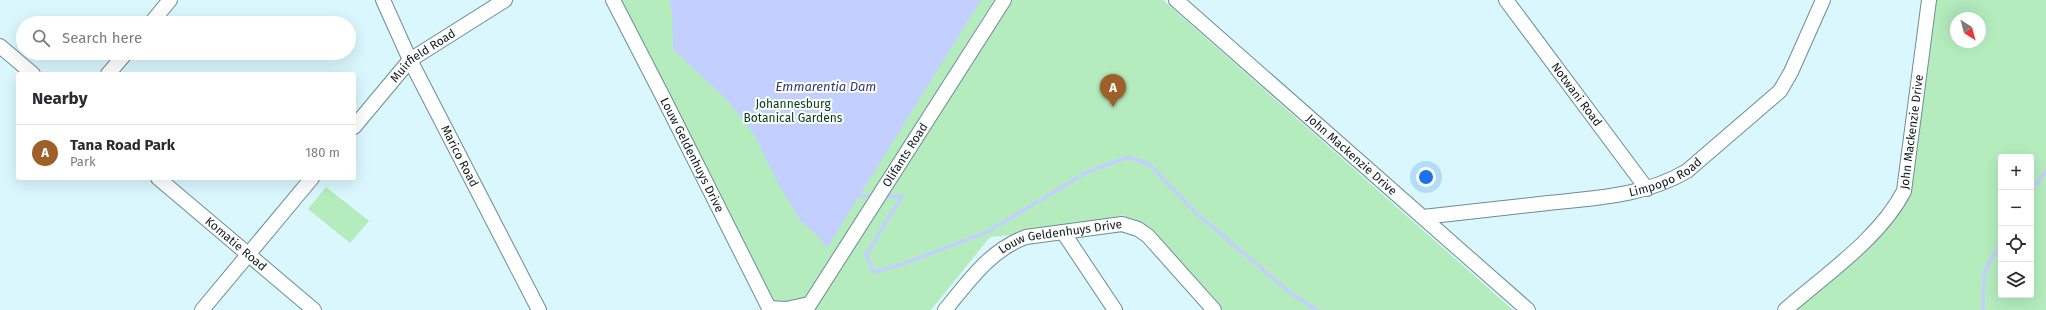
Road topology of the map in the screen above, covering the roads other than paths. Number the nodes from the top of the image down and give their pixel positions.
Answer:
1 (170, 0) edge
2 (382, 0) edge
3 (505, 0) edge
4 (612, 0) edge
5 (1004, 0) edge
6 (1176, 0) edge
7 (1506, 0) edge
8 (1823, 0) edge
9 (1929, 0) edge
10 (157, 16) edge
11 (0, 46) edge
12 (16, 60) edge
13 (16, 60) edge
14 (120, 60) edge
15 (410, 60) junction
16 (31, 72) edge
17 (110, 72) edge
18 (356, 125) edge
19 (160, 180) edge
20 (310, 180) edge
21 (1647, 189) junction
22 (1423, 217) junction
23 (1063, 232) junction
24 (248, 255) junction
25 (808, 307) edge
26 (770, 309) edge
27 (202, 310) edge
28 (314, 310) edge
29 (540, 310) edge
30 (945, 310) edge
31 (1115, 310) edge
32 (1214, 310) edge
33 (1528, 310) edge
34 (1785, 310) edge

1 - 10 street
2 - 15 street, Marico Road
3 - 15 street, Muirfield Road
4 - 26 street, Louw Geldenhuys Drive
5 - 25 street, Olifants Road
6 - 22 street, John Mackenzie Drive
7 - 21 street, Notwani Road
8 - 21 street, Limpopo Road
9 - 34 street, John Mackenzie Drive
11 - 12 street
13 - 16 street
14 - 17 street
15 - 18 street, Muirfield Road
15 - 29 street, Marico Road
19 - 24 street, Komatie Road
20 - 24 street
21 - 22 street, Limpopo Road
22 - 33 street, John Mackenzie Drive
23 - 30 street, Louw Geldenhuys Drive
23 - 31 street
23 - 32 street, Louw Geldenhuys Drive
24 - 27 street
24 - 28 street, Komatie Road
25 - 26 street

